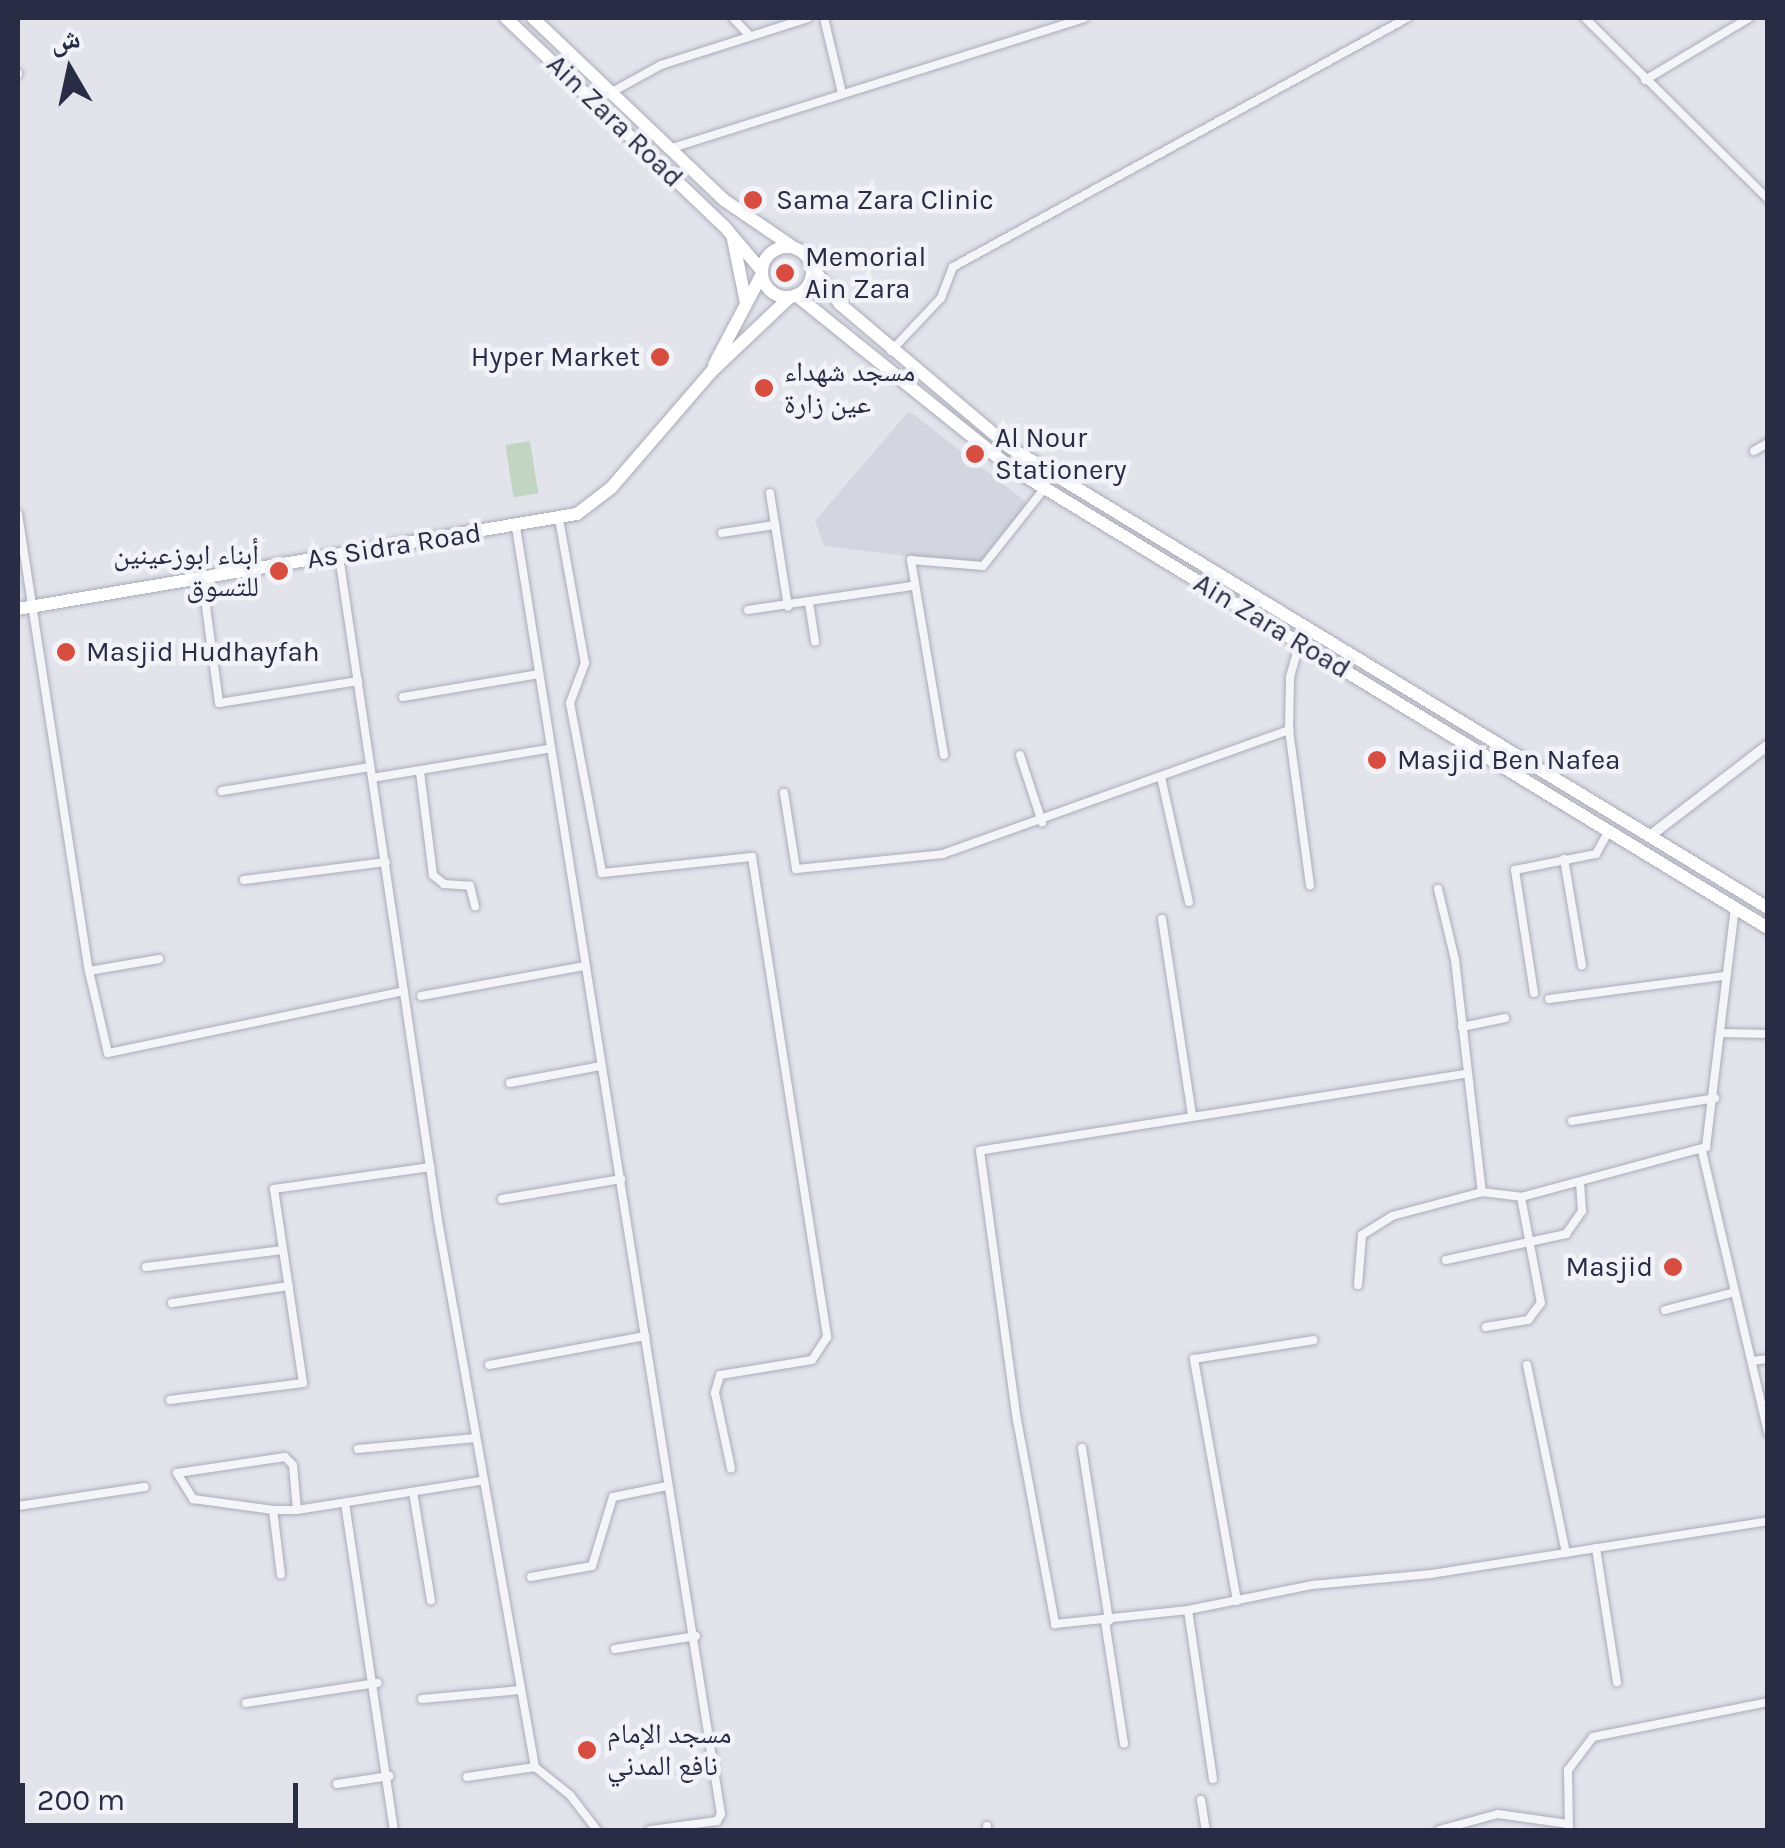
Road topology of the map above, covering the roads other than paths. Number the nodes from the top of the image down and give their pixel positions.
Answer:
1 (506, 18) edge
2 (533, 18) edge
3 (733, 18) edge
4 (808, 18) edge
5 (824, 18) edge
6 (1084, 18) edge
7 (1407, 18) edge
8 (1585, 18) edge
9 (1749, 18) edge
10 (748, 35) junction
11 (1645, 80) junction
12 (612, 92) junction
13 (842, 93) junction
14 (670, 149) junction
15 (1768, 199) edge
16 (758, 226) junction
17 (731, 232) junction
18 (792, 247) junction
19 (745, 248) junction
20 (812, 266) junction
21 (762, 272) junction
22 (831, 295) junction
23 (793, 296) junction
24 (746, 304) junction
25 (818, 311) junction
26 (892, 351) junction
27 (711, 372) junction
28 (1768, 443) edge
29 (1754, 452) dead end
30 (1044, 489) junction
31 (770, 493) dead end
32 (18, 514) edge
33 (559, 520) junction
34 (775, 525) junction
35 (516, 527) junction
36 (722, 533) dead end
37 (339, 556) junction
38 (202, 576) junction
39 (913, 586) junction
40 (809, 604) junction
41 (788, 607) junction
42 (22, 608) edge
43 (748, 610) dead end
44 (815, 642) dead end
45 (1300, 642) junction
46 (540, 674) junction
47 (358, 681) junction
48 (403, 697) dead end
49 (1289, 730) junction
50 (1768, 745) edge
51 (547, 748) junction
52 (944, 755) dead end
53 (1020, 755) dead end
54 (370, 767) junction
55 (420, 772) junction
56 (1160, 777) junction
57 (372, 778) junction
58 (222, 791) dead end
59 (784, 792) dead end
60 (1675, 820) junction
61 (1042, 822) junction
62 (1608, 832) junction
63 (1650, 836) junction
64 (1672, 850) junction
65 (1564, 859) junction
66 (386, 862) junction
67 (244, 880) dead end
68 (1310, 886) dead end
69 (1438, 889) dead end
70 (1189, 902) dead end
71 (475, 906) dead end
72 (1734, 908) junction
73 (1768, 908) edge
74 (1162, 919) dead end
75 (1768, 928) edge
76 (159, 958) dead end
77 (1582, 965) dead end
78 (586, 966) junction
79 (89, 972) junction
80 (1724, 976) junction
81 (404, 991) junction
82 (1534, 992) dead end
83 (422, 996) dead end
84 (1549, 999) dead end
85 (1505, 1018) dead end
86 (1462, 1027) junction
87 (1721, 1033) junction
88 (1768, 1034) edge
89 (601, 1066) junction
90 (1464, 1074) junction
91 (510, 1084) dead end
92 (1716, 1098) junction
93 (1192, 1116) junction
94 (1572, 1121) dead end
95 (1702, 1151) junction
96 (430, 1167) junction
97 (620, 1179) junction
98 (1580, 1184) junction
99 (1482, 1192) junction
100 (1522, 1198) junction
101 (502, 1199) dead end
102 (1531, 1244) junction
103 (283, 1250) junction
104 (1446, 1260) dead end
105 (146, 1267) dead end
106 (1358, 1285) dead end
107 (290, 1286) junction
108 (1735, 1292) junction
109 (172, 1303) dead end
110 (1665, 1310) dead end
111 (1486, 1327) dead end
112 (645, 1336) junction
113 (1314, 1340) dead end
114 (1768, 1358) edge
115 (1752, 1361) junction
116 (1527, 1364) dead end
117 (489, 1365) dead end
118 (170, 1400) dead end
119 (1768, 1433) edge
120 (475, 1438) junction
121 (1082, 1448) dead end
122 (358, 1450) dead end
123 (731, 1468) dead end
124 (481, 1482) junction
125 (667, 1486) junction
126 (145, 1487) dead end
127 (413, 1492) junction
128 (346, 1503) junction
129 (18, 1506) edge
130 (272, 1510) junction
131 (297, 1510) junction
132 (1768, 1521) edge
133 (1596, 1548) junction
134 (1566, 1553) junction
135 (281, 1575) dead end
136 (531, 1577) dead end
137 (1237, 1601) junction
138 (431, 1602) dead end
139 (1188, 1610) junction
140 (1107, 1621) junction
141 (696, 1636) junction
142 (615, 1649) dead end
143 (1617, 1682) dead end
144 (376, 1683) junction
145 (521, 1690) junction
146 (422, 1699) dead end
147 (1768, 1702) edge
148 (246, 1703) dead end
149 (1124, 1744) dead end
150 (534, 1767) junction
151 (389, 1776) junction
152 (467, 1777) dead end
153 (1213, 1779) dead end
154 (336, 1784) dead end
155 (1200, 1800) dead end
156 (1568, 1827) edge
157 (394, 1830) edge
158 (597, 1830) edge
159 (650, 1830) edge
160 (1206, 1830) edge
161 (1439, 1830) edge

1 - 17 main road, Ain Zara Road
2 - 12 main road, Ain Zara Road
3 - 10 street
4 - 10 street
5 - 13 street
6 - 13 street
7 - 26 street
8 - 11 street
9 - 11 street
10 - 12 street
11 - 15 street
12 - 14 main road, Ain Zara Road
13 - 14 street
14 - 16 main road, Ain Zara Road
16 - 18 main road, Ain Zara Road
16 - 19 main road
17 - 19 main road, Ain Zara Road
17 - 24 main road
18 - 20 main road
18 - 21 main road
19 - 21 main road, Ain Zara Road
20 - 22 main road, Ain Zara Road
20 - 23 main road
21 - 23 main road
21 - 24 main road
22 - 25 main road
22 - 26 main road, Ain Zara Road
23 - 25 main road, Ain Zara Road
23 - 27 main road
24 - 27 main road
25 - 30 main road, Ain Zara Road
26 - 63 main road, Ain Zara Road
27 - 33 main road, As Sidra Road
28 - 29 street
30 - 39 street
30 - 45 main road, Ain Zara Road
31 - 34 street
32 - 42 street
33 - 35 main road, As Sidra Road
33 - 123 street
34 - 36 street
34 - 41 street
35 - 37 main road, As Sidra Road
35 - 46 street
37 - 38 main road, As Sidra Road
37 - 47 street
38 - 42 main road, As Sidra Road
38 - 47 street
39 - 40 street
39 - 52 street
40 - 41 street
40 - 44 street
41 - 43 street
42 - 79 street
45 - 49 street
45 - 62 main road, Ain Zara Road
46 - 48 street
46 - 51 street
47 - 54 street
49 - 56 street
49 - 68 street
50 - 60 street
51 - 55 street
51 - 78 street
53 - 61 street
54 - 57 street
54 - 58 street
55 - 57 street
55 - 71 street
56 - 61 street
56 - 70 street
57 - 66 street
59 - 61 street
60 - 63 street
60 - 64 street
62 - 65 street
62 - 72 main road, Ain Zara Road
63 - 64 main road, Ain Zara Road
64 - 73 main road, Ain Zara Road
65 - 77 street
65 - 82 street
66 - 67 street
66 - 81 street
69 - 86 street
72 - 75 main road, Ain Zara Road
72 - 80 street
74 - 93 street
76 - 79 street
78 - 83 street
78 - 89 street
79 - 81 street
80 - 84 street
80 - 87 street
81 - 96 street
85 - 86 street
86 - 90 street
87 - 88 street
87 - 92 street
89 - 91 street
89 - 97 street
90 - 93 street
90 - 99 street
92 - 94 street
92 - 95 street
93 - 140 street
95 - 98 street
95 - 108 street
96 - 103 street
96 - 120 street
97 - 101 street
97 - 112 street
98 - 100 street
98 - 102 street
99 - 100 street
99 - 106 street
100 - 102 street
102 - 104 street
102 - 111 street
103 - 105 street
103 - 107 street
107 - 109 street
107 - 118 street
108 - 110 street
108 - 115 street
112 - 117 street
112 - 125 street
113 - 137 street
114 - 115 street
115 - 119 street
116 - 134 street
120 - 122 street
120 - 124 street
121 - 140 street
124 - 127 street
124 - 145 street
125 - 136 street
125 - 141 street
126 - 129 street
127 - 128 street
127 - 138 street
128 - 131 street
128 - 144 street
130 - 131 street
130 - 131 street
130 - 135 street
132 - 133 street
133 - 134 street
133 - 143 street
134 - 137 street
137 - 139 street
139 - 140 street
139 - 153 street
140 - 149 street
141 - 142 street
141 - 159 street
144 - 148 street
144 - 151 street
145 - 146 street
145 - 150 street
147 - 156 street
150 - 152 street
150 - 158 street
151 - 154 street
151 - 157 street
155 - 160 street
156 - 161 street

